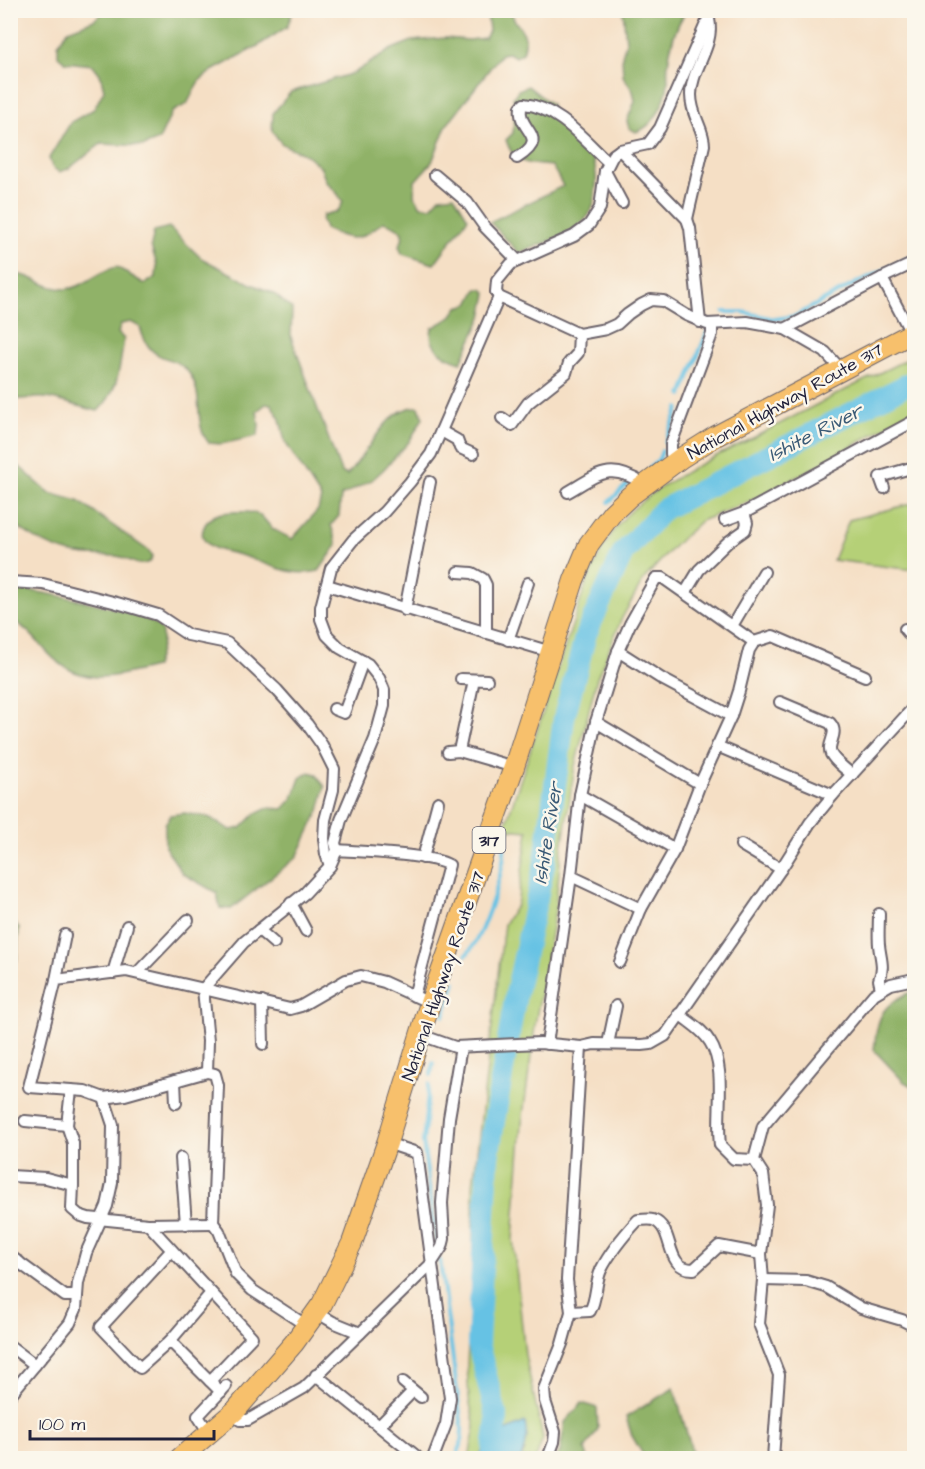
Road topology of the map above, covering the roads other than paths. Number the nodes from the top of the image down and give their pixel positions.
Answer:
1 (710, 15) edge
2 (620, 150) junction
3 (517, 158) dead end
4 (607, 166) junction
5 (435, 175) dead end
6 (622, 203) dead end
7 (687, 219) junction
8 (518, 261) junction
9 (915, 263) edge
10 (882, 278) junction
11 (500, 297) junction
12 (700, 322) junction
13 (712, 324) junction
14 (785, 329) junction
15 (913, 332) edge
16 (579, 334) junction
17 (839, 371) junction
18 (502, 417) dead end
19 (915, 421) edge
20 (441, 431) junction
21 (473, 454) dead end
22 (676, 461) junction
23 (915, 467) edge
24 (430, 482) dead end
25 (644, 484) junction
26 (884, 488) dead end
27 (568, 492) dead end
28 (744, 513) junction
29 (725, 520) dead end
30 (458, 572) dead end
31 (764, 573) dead end
32 (10, 582) edge
33 (528, 583) dead end
34 (327, 585) junction
35 (685, 593) junction
36 (405, 610) junction
37 (732, 626) junction
38 (905, 629) dead end
39 (486, 633) junction
40 (508, 640) junction
41 (915, 640) edge
42 (754, 642) junction
43 (618, 651) junction
44 (551, 652) junction
45 (363, 661) junction
46 (865, 676) dead end
47 (461, 679) dead end
48 (474, 680) junction
49 (487, 680) dead end
50 (780, 702) dead end
51 (915, 708) edge
52 (334, 709) dead end
53 (730, 716) junction
54 (596, 722) junction
55 (717, 746) junction
56 (514, 767) junction
57 (852, 775) junction
58 (700, 784) junction
59 (580, 795) junction
60 (833, 795) junction
61 (438, 802) dead end
62 (741, 845) dead end
63 (675, 849) junction
64 (337, 850) junction
65 (423, 858) junction
66 (330, 866) junction
67 (781, 869) junction
68 (571, 876) junction
69 (291, 903) junction
70 (641, 909) junction
71 (879, 914) dead end
72 (188, 920) dead end
73 (127, 926) dead end
74 (259, 930) junction
75 (306, 931) dead end
76 (65, 935) dead end
77 (274, 943) dead end
78 (620, 962) dead end
79 (113, 973) junction
80 (137, 974) junction
81 (915, 979) edge
82 (56, 980) junction
83 (203, 988) junction
84 (881, 989) junction
85 (422, 999) junction
86 (262, 1002) junction
87 (616, 1006) dead end
88 (679, 1014) junction
89 (421, 1035) junction
90 (543, 1043) junction
91 (263, 1044) dead end
92 (608, 1044) junction
93 (461, 1047) junction
94 (581, 1047) junction
95 (207, 1072) junction
96 (175, 1081) junction
97 (71, 1090) junction
98 (104, 1098) junction
99 (176, 1103) dead end
100 (25, 1121) dead end
101 (67, 1125) junction
102 (387, 1143) junction
103 (181, 1158) dead end
104 (754, 1160) junction
105 (10, 1176) edge
106 (73, 1185) junction
107 (101, 1220) junction
108 (213, 1223) junction
109 (148, 1224) junction
110 (186, 1224) junction
111 (171, 1251) junction
112 (761, 1254) junction
113 (15, 1259) edge
114 (431, 1264) junction
115 (10, 1273) edge
116 (763, 1280) junction
117 (211, 1293) junction
118 (77, 1296) junction
119 (571, 1312) junction
120 (311, 1319) junction
121 (915, 1326) edge
122 (360, 1333) junction
123 (170, 1341) junction
124 (10, 1346) edge
125 (35, 1365) junction
126 (316, 1375) junction
127 (210, 1381) junction
128 (403, 1382) dead end
129 (10, 1395) edge
130 (231, 1414) junction
131 (379, 1426) junction
132 (209, 1433) junction
133 (416, 1456) dead end
134 (180, 1458) edge
135 (433, 1458) edge
136 (548, 1458) edge
137 (773, 1458) edge

1 - 2 street
1 - 7 street
2 - 4 street
2 - 7 street
3 - 4 street
4 - 6 street
4 - 8 street
5 - 8 street
7 - 12 street
8 - 11 street
9 - 10 street
10 - 14 street
10 - 15 street
11 - 16 street
11 - 20 street
12 - 13 street
12 - 16 street
13 - 14 street
13 - 22 street
14 - 17 street
15 - 17 highway, National Highway Route 317 / 317
16 - 18 street
17 - 22 highway, National Highway Route 317 / 317
19 - 28 street
20 - 21 street
20 - 34 street
22 - 25 highway, National Highway Route 317 / 317
23 - 26 street
24 - 36 street
25 - 27 street
25 - 44 highway, National Highway Route 317 / 317
28 - 29 street
28 - 35 street
30 - 39 street
31 - 37 street
32 - 66 street
33 - 40 street
34 - 36 street
34 - 45 street
35 - 37 street
35 - 43 street
36 - 39 street
37 - 42 street
38 - 41 street
39 - 40 street
40 - 44 street
42 - 46 street
42 - 53 street
43 - 53 street
43 - 54 street
44 - 56 highway, National Highway Route 317 / 317
45 - 52 street
45 - 64 street
47 - 48 street
48 - 49 street
48 - 56 street
50 - 57 street
51 - 57 street
53 - 55 street
54 - 58 street
54 - 59 street
55 - 58 street
55 - 60 street
56 - 85 highway, National Highway Route 317 / 317
57 - 60 street
58 - 63 street
59 - 63 street
59 - 68 street
60 - 67 street
61 - 65 street
62 - 67 street
63 - 70 street
64 - 65 street
64 - 66 street
65 - 85 street
66 - 69 street
67 - 88 street
68 - 70 street
68 - 90 street
69 - 74 street
69 - 75 street
70 - 78 street
71 - 84 street
72 - 80 street
73 - 79 street
74 - 77 street
74 - 83 street
76 - 82 street
79 - 80 street
79 - 82 street
80 - 83 street
81 - 84 street
82 - 97 street
83 - 86 street
83 - 95 street
84 - 104 street
85 - 86 street
85 - 89 highway, National Highway Route 317 / 317
86 - 91 street
87 - 92 street
88 - 92 street
88 - 104 street
89 - 93 street
89 - 102 highway, National Highway Route 317 / 317
90 - 93 street
90 - 94 street
92 - 94 street
93 - 114 street
94 - 119 street
95 - 96 street
95 - 108 street
96 - 98 street
96 - 99 street
97 - 98 street
97 - 101 street
98 - 107 street
100 - 101 street
101 - 106 street
102 - 114 street
102 - 120 highway, National Highway Route 317 / 317
103 - 110 street
104 - 112 street
105 - 106 street
106 - 107 street
107 - 109 street
107 - 118 street
108 - 110 street
108 - 120 street
109 - 110 street
109 - 111 street
111 - 117 street
111 - 123 street
112 - 116 street
112 - 119 street
113 - 115 street
113 - 118 street
114 - 122 street
114 - 135 street
116 - 121 street
116 - 137 street
117 - 123 street
117 - 127 street
118 - 125 street
119 - 136 street
120 - 122 street
120 - 130 highway, National Highway Route 317 / 317
122 - 126 street
123 - 127 street
124 - 125 street
125 - 129 street
126 - 130 street
126 - 131 street
127 - 132 street
128 - 131 street
130 - 132 highway, National Highway Route 317 / 317
131 - 133 street
132 - 134 highway, National Highway Route 317 / 317

